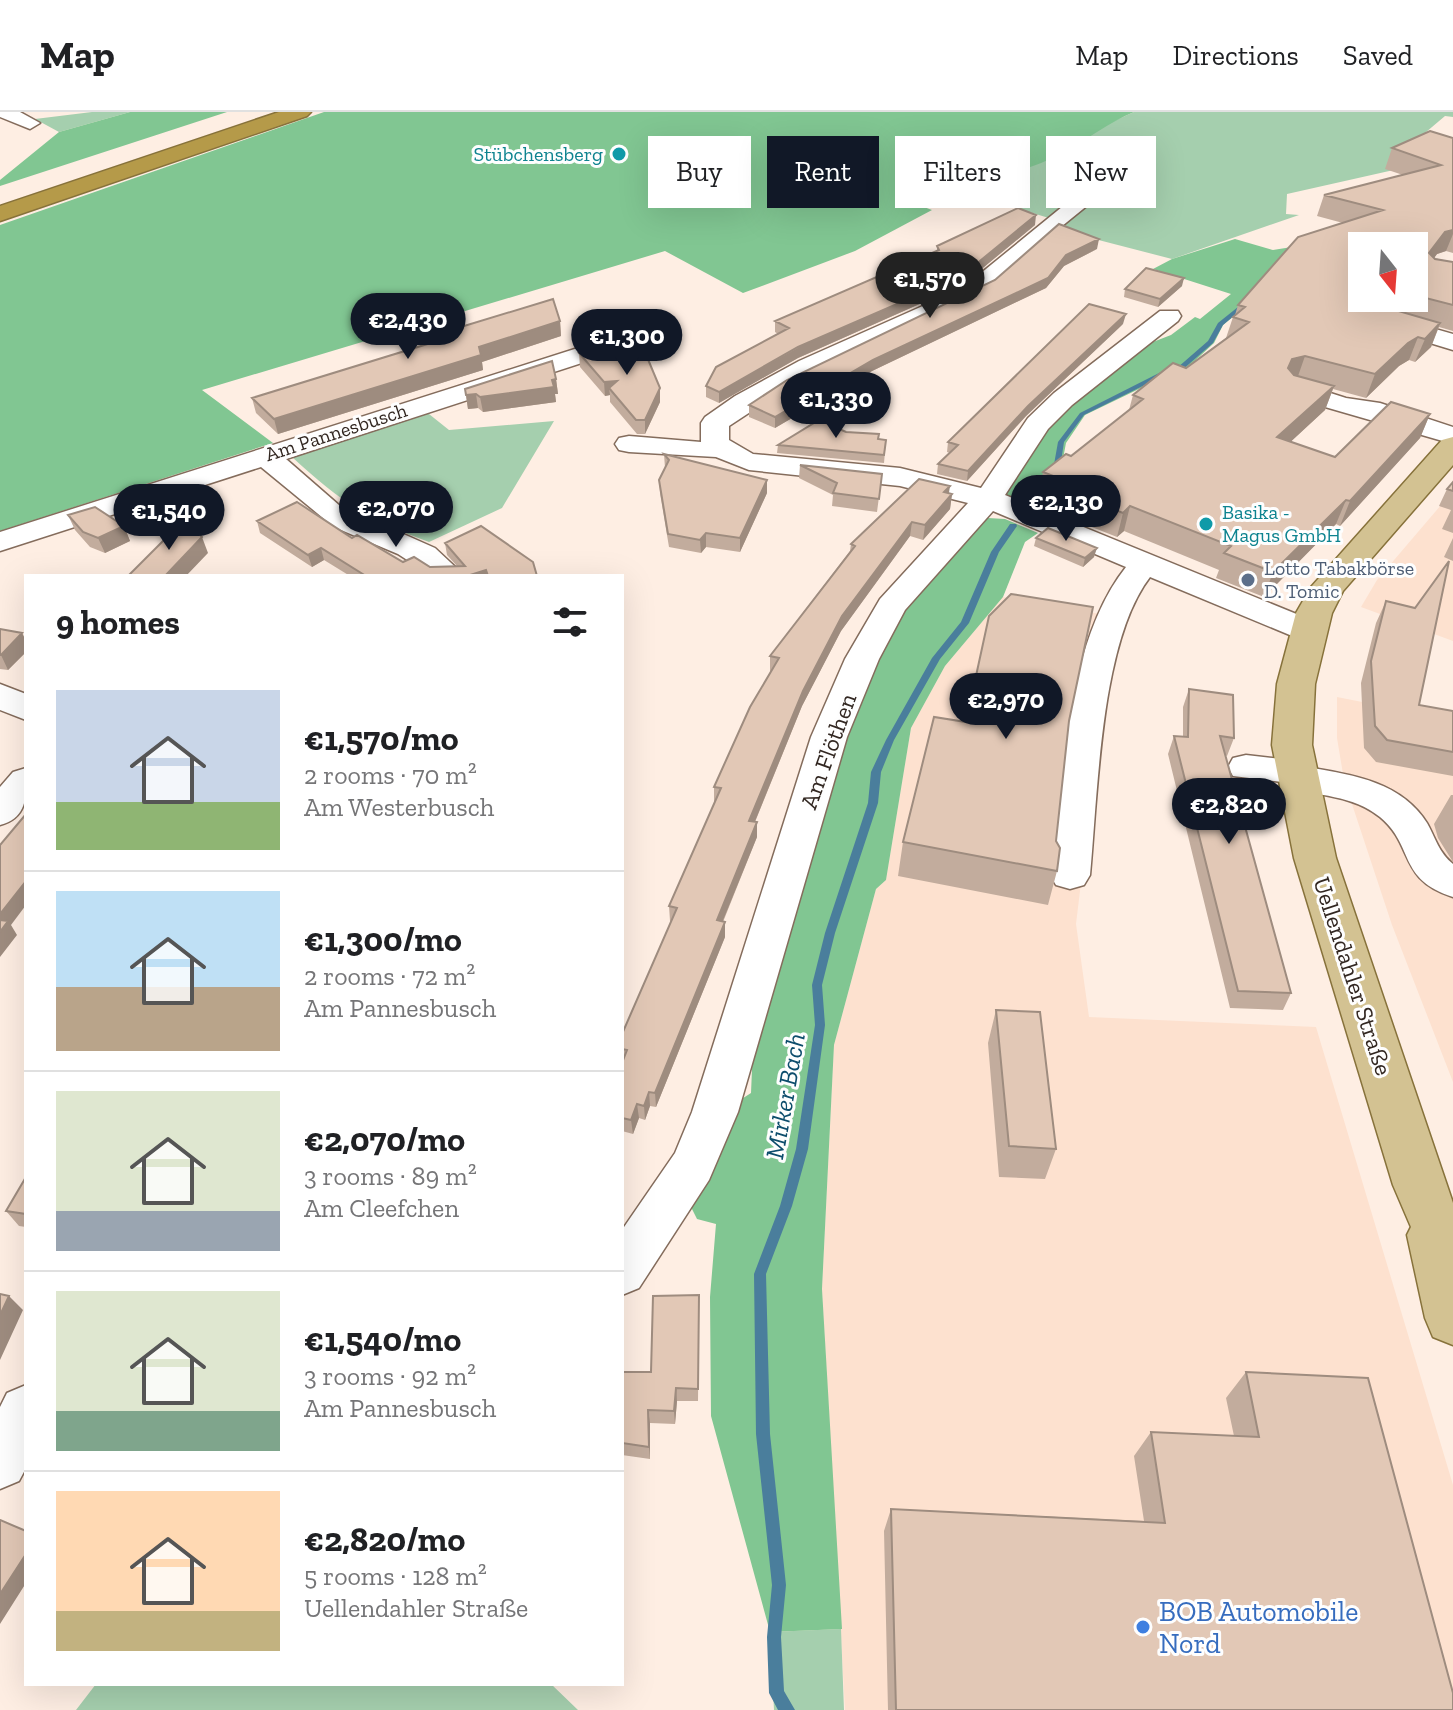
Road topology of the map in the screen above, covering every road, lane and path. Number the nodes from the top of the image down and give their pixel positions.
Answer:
1 (4, 112) edge
2 (264, 112) edge
3 (300, 112) edge
4 (30, 123) dead end
5 (0, 201) edge
6 (1071, 208) edge
7 (0, 214) edge
8 (1453, 312) edge
9 (1169, 316) dead end
10 (1375, 319) edge
11 (1441, 338) edge
12 (628, 340) dead end
13 (1296, 390) edge
14 (1453, 436) edge
15 (629, 444) dead end
16 (1453, 446) edge
17 (721, 448) junction
18 (264, 455) junction
19 (988, 499) junction
20 (0, 542) edge
21 (1143, 565) junction
22 (448, 574) edge
23 (1309, 631) junction
24 (1246, 767) dead end
25 (1297, 775) junction
26 (24, 783) edge
27 (0, 812) edge
28 (1070, 875) dead end
29 (1453, 882) edge
30 (1439, 1215) edge
31 (624, 1269) edge
32 (1453, 1318) edge
33 (24, 1416) edge
34 (0, 1462) edge

1 - 4 street
2 - 5 highway
3 - 7 highway
6 - 17 street
8 - 11 street
9 - 19 street, Am Flöthen
10 - 11 street
12 - 18 street, Am Pannesbusch
13 - 14 street
15 - 17 street
16 - 23 main road, Uellendahler Straße
17 - 19 street
18 - 20 street, Am Pannesbusch
18 - 22 street
19 - 21 street
19 - 31 street, Am Flöthen
21 - 23 street
21 - 28 street
23 - 25 main road, Uellendahler Straße
24 - 25 street
25 - 29 street
25 - 30 main road, Uellendahler Straße
26 - 27 street
30 - 32 main road, Uellendahler Straße
33 - 34 street

